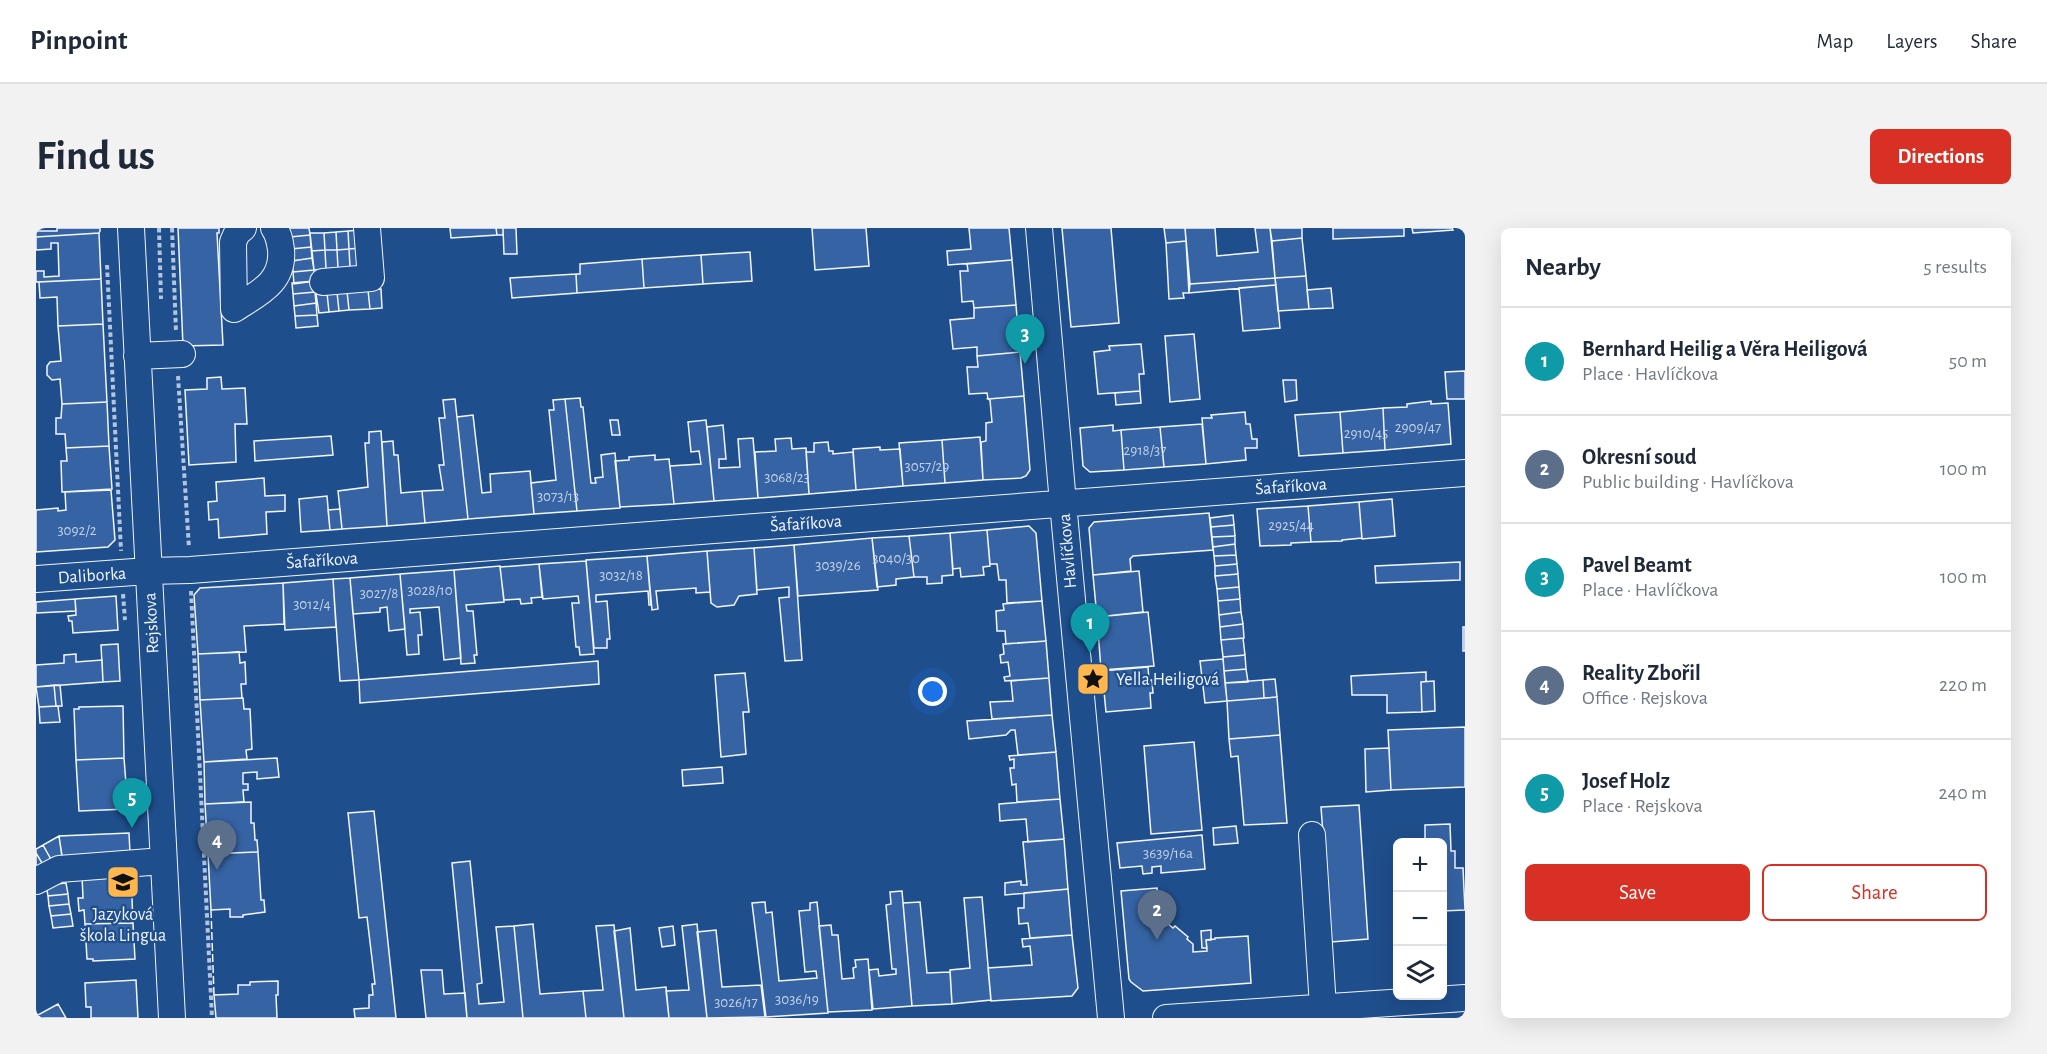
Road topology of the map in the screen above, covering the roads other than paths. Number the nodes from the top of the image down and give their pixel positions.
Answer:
1 (131, 228) edge
2 (243, 228) edge
3 (274, 228) edge
4 (367, 228) edge
5 (1039, 228) edge
6 (323, 282) dead end
7 (179, 354) road end
8 (137, 356) junction
9 (1465, 473) edge
10 (1063, 503) junction
11 (148, 571) junction
12 (36, 579) edge
13 (1312, 835) dead end
14 (163, 861) junction
15 (36, 881) edge
16 (1465, 998) edge
17 (1323, 1007) junction
18 (171, 1018) edge
19 (1111, 1018) edge
20 (1166, 1018) edge

1 - 8 street, Rejskova
2 - 3 street
4 - 6 street
5 - 10 street, Havlíčkova
7 - 8 street
8 - 11 street, Rejskova
9 - 10 street, Šafaříkova
10 - 11 street, Šafaříkova
10 - 19 street, Havlíčkova
11 - 12 street, Daliborka
11 - 14 street, Rejskova
13 - 17 street
14 - 15 street
14 - 18 street, Rejskova
16 - 17 street
17 - 20 street

